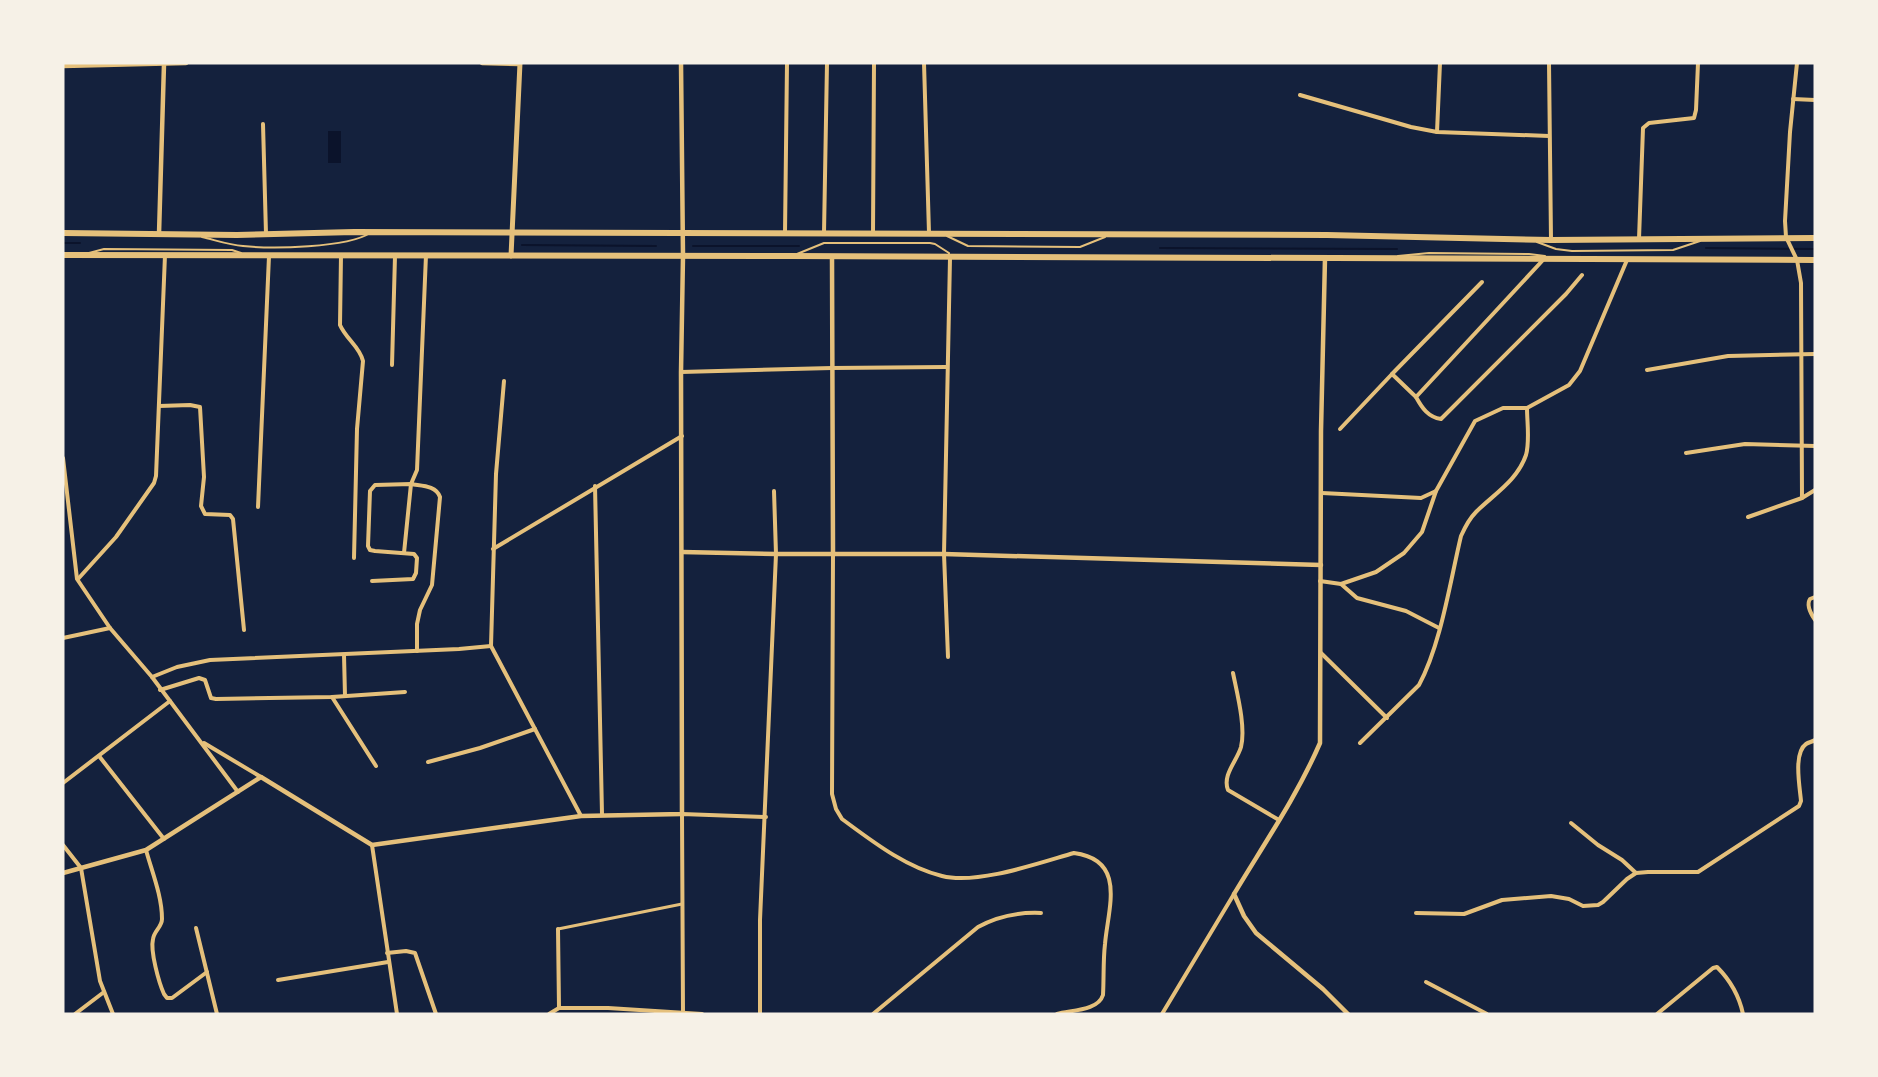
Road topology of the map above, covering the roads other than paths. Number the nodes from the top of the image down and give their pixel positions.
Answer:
1 (164, 63) edge
2 (186, 63) edge
3 (482, 63) edge
4 (681, 63) edge
5 (787, 63) edge
6 (827, 63) edge
7 (874, 63) edge
8 (924, 63) edge
9 (1440, 63) edge
10 (1549, 63) edge
11 (1698, 63) edge
12 (1797, 63) edge
13 (520, 64) edge
14 (63, 66) edge
15 (1300, 94) dead end
16 (1793, 99) junction
17 (1815, 100) edge
18 (262, 124) dead end
19 (1437, 132) junction
20 (1549, 136) junction
21 (372, 232) junction
22 (63, 234) edge
23 (159, 234) junction
24 (190, 234) junction
25 (512, 234) junction
26 (683, 234) junction
27 (785, 234) junction
28 (824, 234) junction
29 (873, 234) junction
30 (929, 234) junction
31 (942, 234) junction
32 (266, 235) junction
33 (1107, 236) junction
34 (1708, 238) junction
35 (1815, 238) edge
36 (1531, 239) junction
37 (1639, 239) junction
38 (1551, 240) junction
39 (1788, 241) junction
40 (63, 255) edge
41 (165, 255) junction
42 (341, 255) junction
43 (395, 255) junction
44 (426, 255) junction
45 (81, 256) junction
46 (269, 256) junction
47 (511, 256) junction
48 (683, 256) junction
49 (792, 256) junction
50 (832, 257) junction
51 (1796, 257) junction
52 (950, 258) junction
53 (1325, 258) junction
54 (1372, 259) junction
55 (1544, 259) junction
56 (1565, 259) junction
57 (1628, 260) junction
58 (1815, 260) edge
59 (1582, 275) dead end
60 (1482, 282) dead end
61 (1802, 354) junction
62 (1815, 354) edge
63 (392, 365) dead end
64 (946, 367) junction
65 (832, 368) junction
66 (1647, 370) dead end
67 (681, 372) junction
68 (1392, 374) junction
69 (504, 381) dead end
70 (1416, 397) junction
71 (159, 406) junction
72 (1527, 408) junction
73 (1340, 429) dead end
74 (682, 435) junction
75 (1802, 446) junction
76 (1815, 446) edge
77 (1686, 453) dead end
78 (63, 458) edge
79 (411, 484) junction
80 (595, 486) junction
81 (1815, 490) edge
82 (774, 491) dead end
83 (1436, 491) junction
84 (1322, 494) junction
85 (1802, 498) junction
86 (258, 507) dead end
87 (1748, 517) dead end
88 (493, 549) junction
89 (682, 552) junction
90 (404, 553) junction
91 (776, 554) junction
92 (832, 554) junction
93 (944, 554) junction
94 (354, 558) dead end
95 (1321, 566) junction
96 (77, 579) junction
97 (372, 581) dead end
98 (1320, 581) junction
99 (1341, 584) junction
100 (1815, 597) edge
101 (1815, 620) edge
102 (110, 628) junction
103 (1439, 628) junction
104 (244, 630) dead end
105 (63, 638) edge
106 (491, 646) junction
107 (417, 651) junction
108 (1320, 652) junction
109 (344, 655) junction
110 (948, 657) dead end
111 (1233, 672) dead end
112 (152, 677) junction
113 (160, 690) junction
114 (405, 692) dead end
115 (345, 696) junction
116 (332, 697) junction
117 (170, 701) junction
118 (1387, 718) junction
119 (535, 729) junction
120 (1815, 740) edge
121 (201, 741) junction
122 (1360, 743) dead end
123 (99, 756) junction
124 (428, 762) dead end
125 (376, 766) dead end
126 (261, 777) junction
127 (63, 783) edge
128 (238, 792) junction
129 (602, 814) junction
130 (682, 814) junction
131 (581, 816) junction
132 (766, 817) junction
133 (1279, 820) junction
134 (1571, 823) dead end
135 (164, 839) junction
136 (63, 845) edge
137 (372, 845) junction
138 (146, 850) junction
139 (81, 868) junction
140 (63, 873) edge
141 (1636, 873) junction
142 (1234, 894) junction
143 (682, 904) junction
144 (1041, 913) dead end
145 (1416, 913) dead end
146 (196, 928) dead end
147 (558, 929) joint
148 (387, 953) junction
149 (388, 962) junction
150 (207, 972) junction
151 (278, 980) dead end
152 (1426, 982) dead end
153 (104, 992) junction
154 (559, 1008) junction
155 (608, 1008) junction
156 (683, 1013) edge
157 (75, 1014) edge
158 (113, 1014) edge
159 (217, 1014) edge
160 (397, 1014) edge
161 (436, 1014) edge
162 (549, 1014) edge
163 (609, 1014) edge
164 (702, 1014) edge
165 (760, 1014) edge
166 (873, 1014) edge
167 (1057, 1014) edge
168 (1162, 1014) edge
169 (1348, 1014) edge
170 (1486, 1014) edge
171 (1657, 1014) edge
172 (1743, 1014) edge

1 - 2 street
1 - 14 street
1 - 23 street
3 - 13 street
4 - 26 street
5 - 27 street
6 - 28 street
7 - 29 street
8 - 30 street
9 - 19 street
10 - 20 street
11 - 37 street
12 - 16 street
13 - 25 main road
15 - 19 street
16 - 17 street
16 - 39 street
18 - 32 street
19 - 20 street
20 - 38 street
21 - 24 lane
21 - 25 highway
21 - 32 highway
22 - 23 highway
23 - 24 highway
24 - 32 highway
25 - 26 highway
25 - 47 main road
26 - 27 highway
26 - 48 street
27 - 28 highway
28 - 29 highway
29 - 30 highway
30 - 31 highway
31 - 33 highway
31 - 33 lane
33 - 36 highway
34 - 36 lane
34 - 37 highway
34 - 39 highway
35 - 39 highway
36 - 38 highway
37 - 38 highway
39 - 51 street
40 - 45 highway
41 - 45 highway
41 - 46 highway
41 - 71 street
42 - 43 highway
42 - 46 highway
42 - 94 street
43 - 44 highway
43 - 63 street
44 - 47 highway
44 - 79 street
45 - 46 lane
46 - 86 street
47 - 48 highway
48 - 49 highway
48 - 67 street
49 - 50 highway
49 - 52 lane
50 - 52 highway
50 - 65 street
51 - 57 highway
51 - 58 highway
51 - 61 street
52 - 53 highway
52 - 64 street
53 - 54 highway
53 - 84 street
54 - 55 highway
54 - 56 lane
55 - 56 highway
55 - 70 street
56 - 57 highway
57 - 72 street
59 - 70 street
60 - 68 street
61 - 62 street
61 - 66 street
61 - 75 street
64 - 65 street
64 - 93 street
65 - 67 street
65 - 92 street
67 - 74 street
68 - 70 street
68 - 73 street
69 - 88 street
71 - 96 street
71 - 104 street
72 - 83 street
72 - 103 street
74 - 80 street
74 - 89 street
75 - 76 street
75 - 77 street
75 - 85 street
78 - 96 street
79 - 90 street
79 - 90 street
79 - 107 street
80 - 88 street
80 - 129 street
81 - 85 street
82 - 91 street
83 - 84 street
83 - 99 street
84 - 95 street
85 - 87 street
88 - 106 street
89 - 91 street
89 - 130 street
90 - 97 street
91 - 92 street
91 - 132 street
92 - 93 street
92 - 167 street
93 - 95 street
93 - 110 street
95 - 98 street
96 - 102 street
98 - 99 street
98 - 108 street
99 - 103 street
100 - 101 street
102 - 105 street
102 - 112 street
103 - 118 street
106 - 107 street
106 - 119 street
107 - 109 street
108 - 118 street
108 - 133 street
109 - 112 street
109 - 115 street
111 - 133 street
112 - 113 street
113 - 116 street
113 - 117 street
114 - 115 street
115 - 116 street
116 - 125 street
117 - 121 street
117 - 123 street
118 - 122 street
119 - 124 street
119 - 131 street
120 - 141 street
121 - 126 street
121 - 128 street
123 - 127 street
123 - 135 street
126 - 128 street
126 - 137 street
128 - 135 street
129 - 130 street
129 - 131 street
130 - 132 street
130 - 143 street
131 - 137 street
132 - 165 street
133 - 142 street
134 - 141 street
135 - 138 street
136 - 139 street
137 - 148 street
138 - 139 street
138 - 150 street
139 - 140 street
139 - 153 street
141 - 145 street
142 - 168 street
142 - 169 street
143 - 147 street
143 - 156 street
144 - 166 street
146 - 150 street
147 - 154 street
148 - 149 street
148 - 161 street
149 - 151 street
149 - 160 street
150 - 159 street
152 - 170 street
153 - 157 street
153 - 158 street
154 - 155 street
154 - 162 street
155 - 156 street
155 - 163 street
156 - 164 street
171 - 172 street

